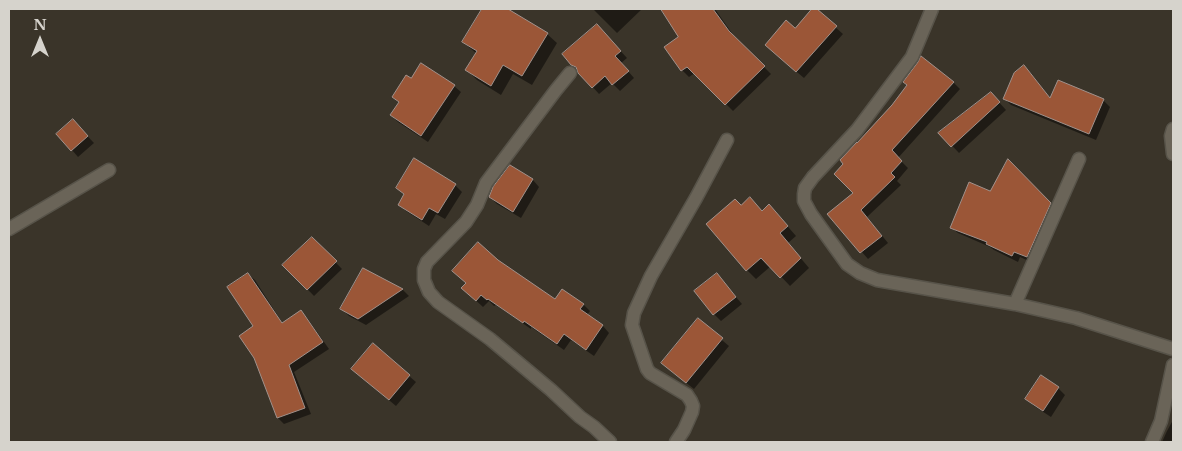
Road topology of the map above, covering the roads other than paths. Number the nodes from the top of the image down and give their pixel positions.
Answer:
1 (932, 9) edge
2 (570, 73) dead end
3 (1173, 129) edge
4 (727, 140) dead end
5 (1173, 154) edge
6 (1079, 159) dead end
7 (109, 170) dead end
8 (9, 229) edge
9 (1014, 304) junction
10 (1173, 349) edge
11 (1173, 365) edge
12 (610, 442) edge
13 (676, 442) edge
14 (1152, 442) edge

1 - 9 street
2 - 12 street
3 - 5 street
4 - 13 street
6 - 9 street
7 - 8 street
9 - 10 street
11 - 14 street

